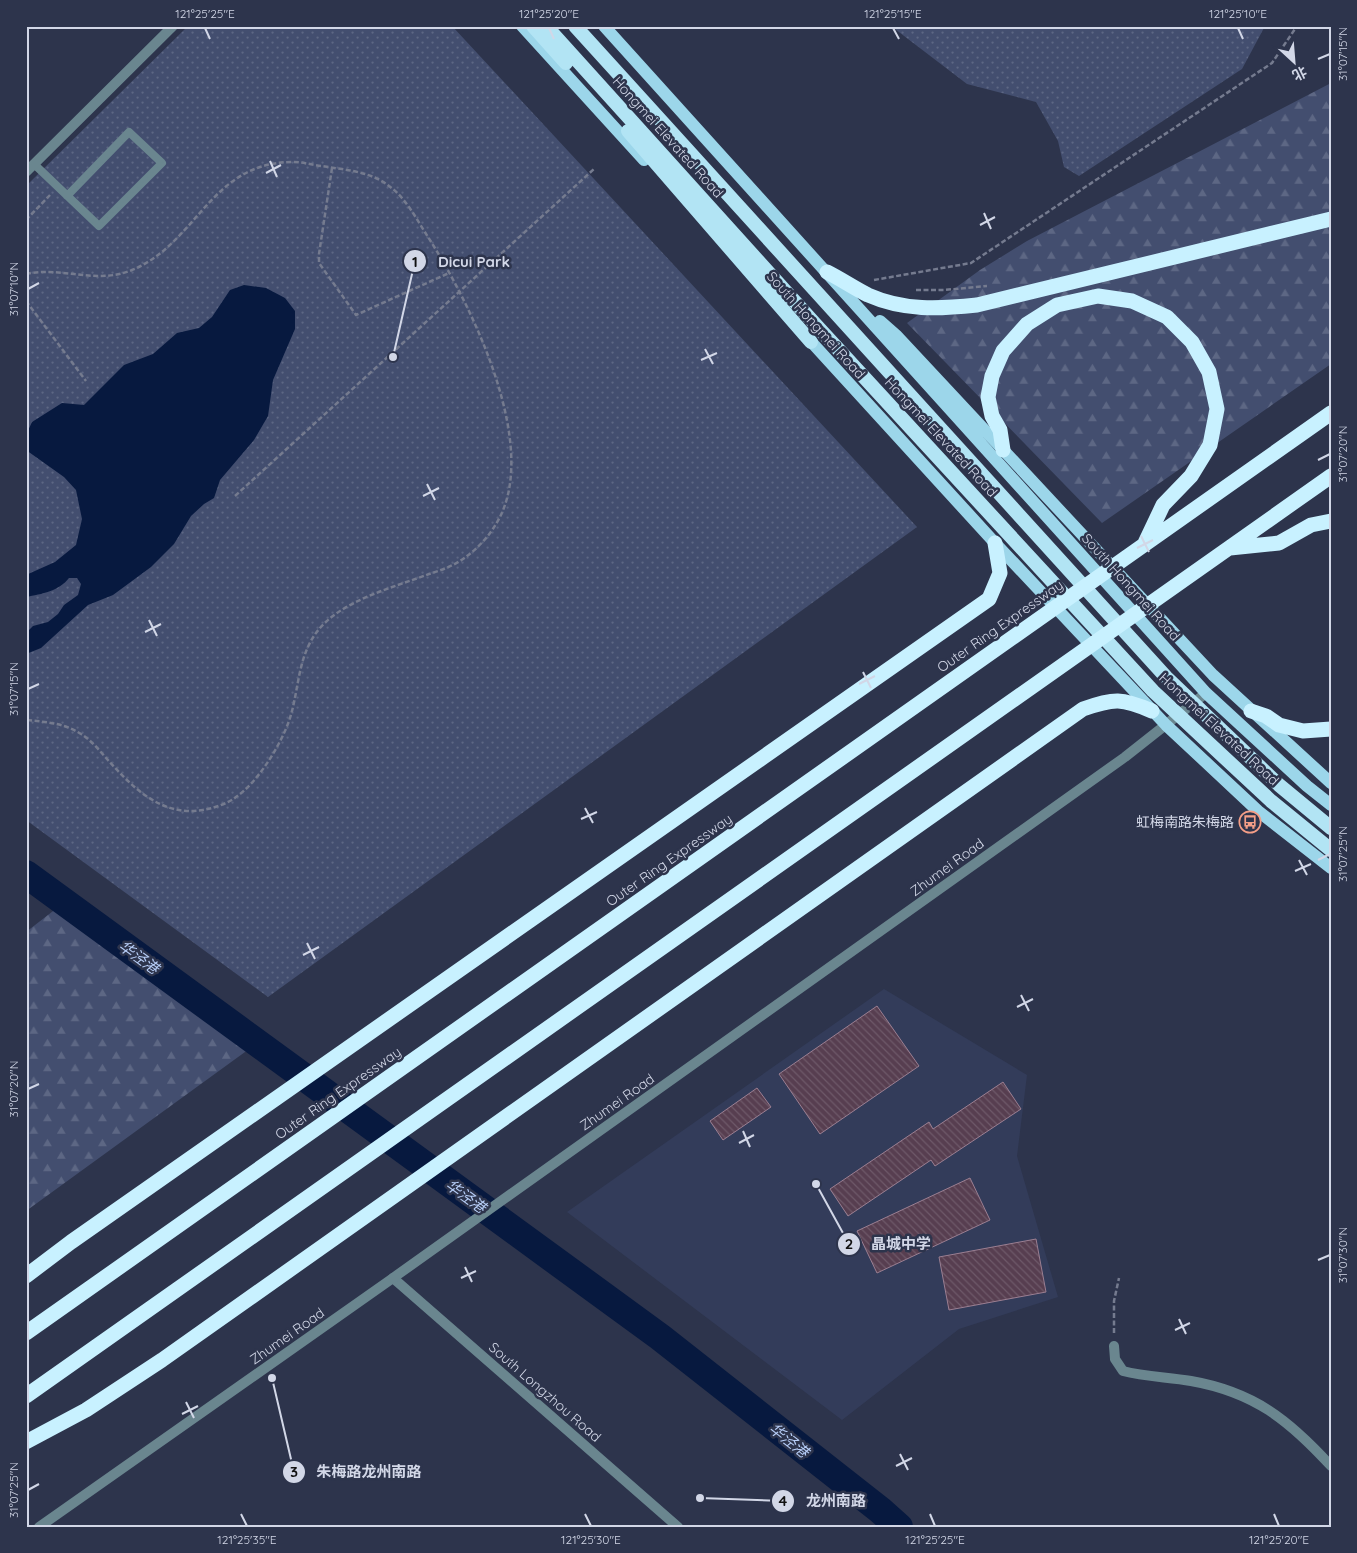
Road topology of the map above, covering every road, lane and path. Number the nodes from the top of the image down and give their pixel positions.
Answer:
1 (173, 26) edge
2 (522, 26) edge
3 (533, 26) edge
4 (546, 26) edge
5 (575, 26) edge
6 (604, 26) edge
7 (1297, 26) edge
8 (34, 164) junction
9 (332, 168) junction
10 (594, 169) dead end
11 (26, 172) edge
12 (58, 187) junction
13 (67, 196) junction
14 (1331, 219) edge
15 (26, 220) edge
16 (827, 272) junction
17 (449, 273) junction
18 (26, 274) edge
19 (879, 283) dead end
20 (992, 285) dead end
21 (916, 290) dead end
22 (460, 292) junction
23 (26, 301) edge
24 (861, 310) junction
25 (811, 342) junction
26 (86, 381) dead end
27 (1331, 413) edge
28 (1003, 450) junction
29 (1331, 476) edge
30 (235, 496) dead end
31 (1331, 521) edge
32 (995, 543) junction
33 (1144, 544) junction
34 (1229, 548) junction
35 (1206, 693) junction
36 (1152, 711) junction
37 (1251, 711) junction
38 (26, 720) edge
39 (1166, 725) junction
40 (1331, 730) edge
41 (1331, 783) edge
42 (1331, 805) edge
43 (1331, 828) edge
44 (1331, 850) edge
45 (1331, 868) edge
46 (26, 1276) edge
47 (393, 1278) junction
48 (1119, 1278) dead end
49 (26, 1333) edge
50 (1114, 1346) joint
51 (26, 1396) edge
52 (26, 1442) edge
53 (1331, 1466) edge
54 (39, 1527) edge
55 (678, 1527) edge

1 - 8 street
2 - 25 main road, South Hongmei Road
3 - 25 highway
4 - 44 highway, Hongmei Elevated Road
5 - 43 highway, Hongmei Elevated Road
6 - 16 main road, South Hongmei Road
7 - 19 path
8 - 11 street
8 - 12 lane
9 - 17 path
9 - 17 path
9 - 18 path
10 - 22 path
12 - 13 lane
12 - 15 path
13 - 13 lane
14 - 16 highway
16 - 24 main road, South Hongmei Road
17 - 22 path
20 - 21 path
22 - 30 path
22 - 38 path
23 - 26 path
24 - 28 main road, South Hongmei Road
24 - 35 main road, South Hongmei Road
25 - 32 main road, South Hongmei Road
27 - 33 highway, Outer Ring Expressway
28 - 33 highway
28 - 37 main road, South Hongmei Road
29 - 34 highway
31 - 34 highway
32 - 36 main road, South Hongmei Road
32 - 46 highway
33 - 49 highway, Outer Ring Expressway
34 - 51 highway
35 - 39 street, Zhumei Road
35 - 42 main road, South Hongmei Road
36 - 39 main road, South Hongmei Road
36 - 52 highway
37 - 40 highway
37 - 41 main road, South Hongmei Road
39 - 45 main road, South Hongmei Road
39 - 47 street, Zhumei Road
47 - 54 street, Zhumei Road
47 - 55 street, South Longzhou Road
48 - 50 path
50 - 53 street

